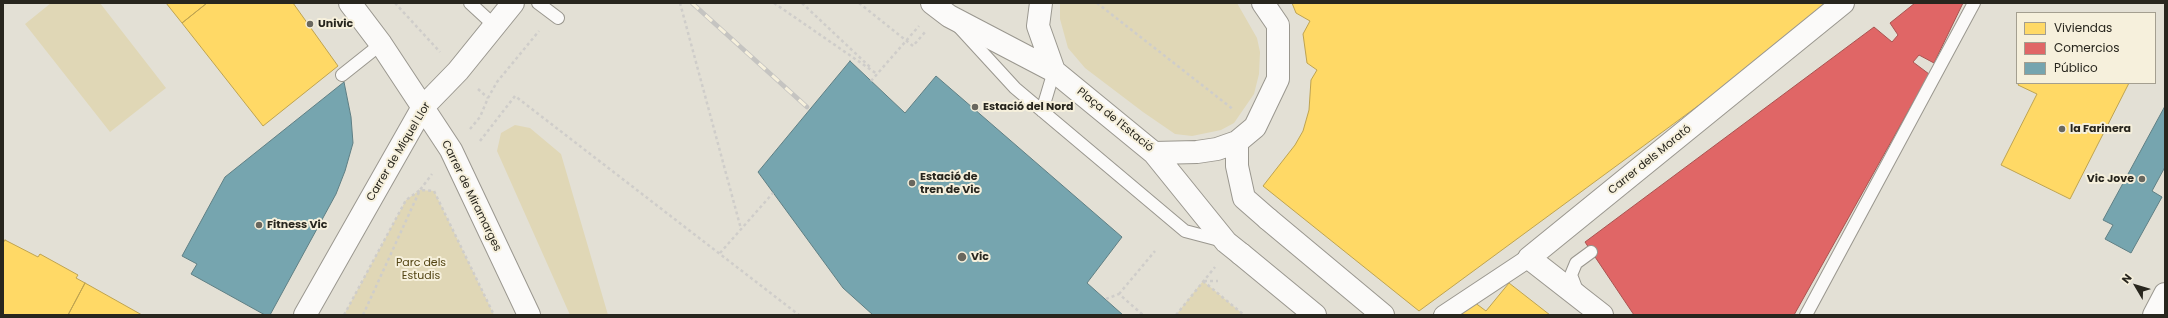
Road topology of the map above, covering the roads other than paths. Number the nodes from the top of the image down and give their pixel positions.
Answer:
1 (350, 3) edge
2 (470, 3) edge
3 (513, 3) edge
4 (538, 3) edge
5 (1041, 3) edge
6 (1263, 3) edge
7 (1843, 3) edge
8 (1974, 3) edge
9 (941, 10) edge
10 (556, 16) road end
11 (495, 26) junction
12 (381, 44) junction
13 (1054, 71) junction
14 (342, 75) dead end
15 (423, 107) junction
16 (1042, 111) junction
17 (1237, 142) junction
18 (1154, 153) junction
19 (1233, 248) junction
20 (1591, 252) dead end
21 (1529, 258) junction
22 (2165, 294) edge
23 (306, 315) edge
24 (529, 315) edge
25 (1315, 315) edge
26 (1383, 315) edge
27 (1443, 315) edge
28 (1602, 315) edge
29 (1612, 315) edge
30 (1806, 315) edge
31 (2154, 315) edge

1 - 12 street, Carrer de Miramarges
2 - 11 lane
3 - 11 street, Carrer de Miquel Llor
4 - 10 lane
5 - 13 street
6 - 17 street, Plaça de l'Estació
7 - 21 street, Carrer dels Morató
8 - 30 lane
9 - 13 street, Plaça de l'Estació
9 - 16 lane
11 - 15 street, Carrer de Miquel Llor
12 - 14 lane
12 - 15 street, Carrer de Miramarges
13 - 16 lane
13 - 18 street, Plaça de l'Estació
15 - 23 street, Carrer de Miquel Llor
15 - 24 street, Carrer de Miramarges
16 - 19 lane
17 - 18 street, Plaça de l'Estació
17 - 26 street
18 - 19 street
19 - 25 street
20 - 29 lane
21 - 27 street
21 - 28 street
22 - 31 street

